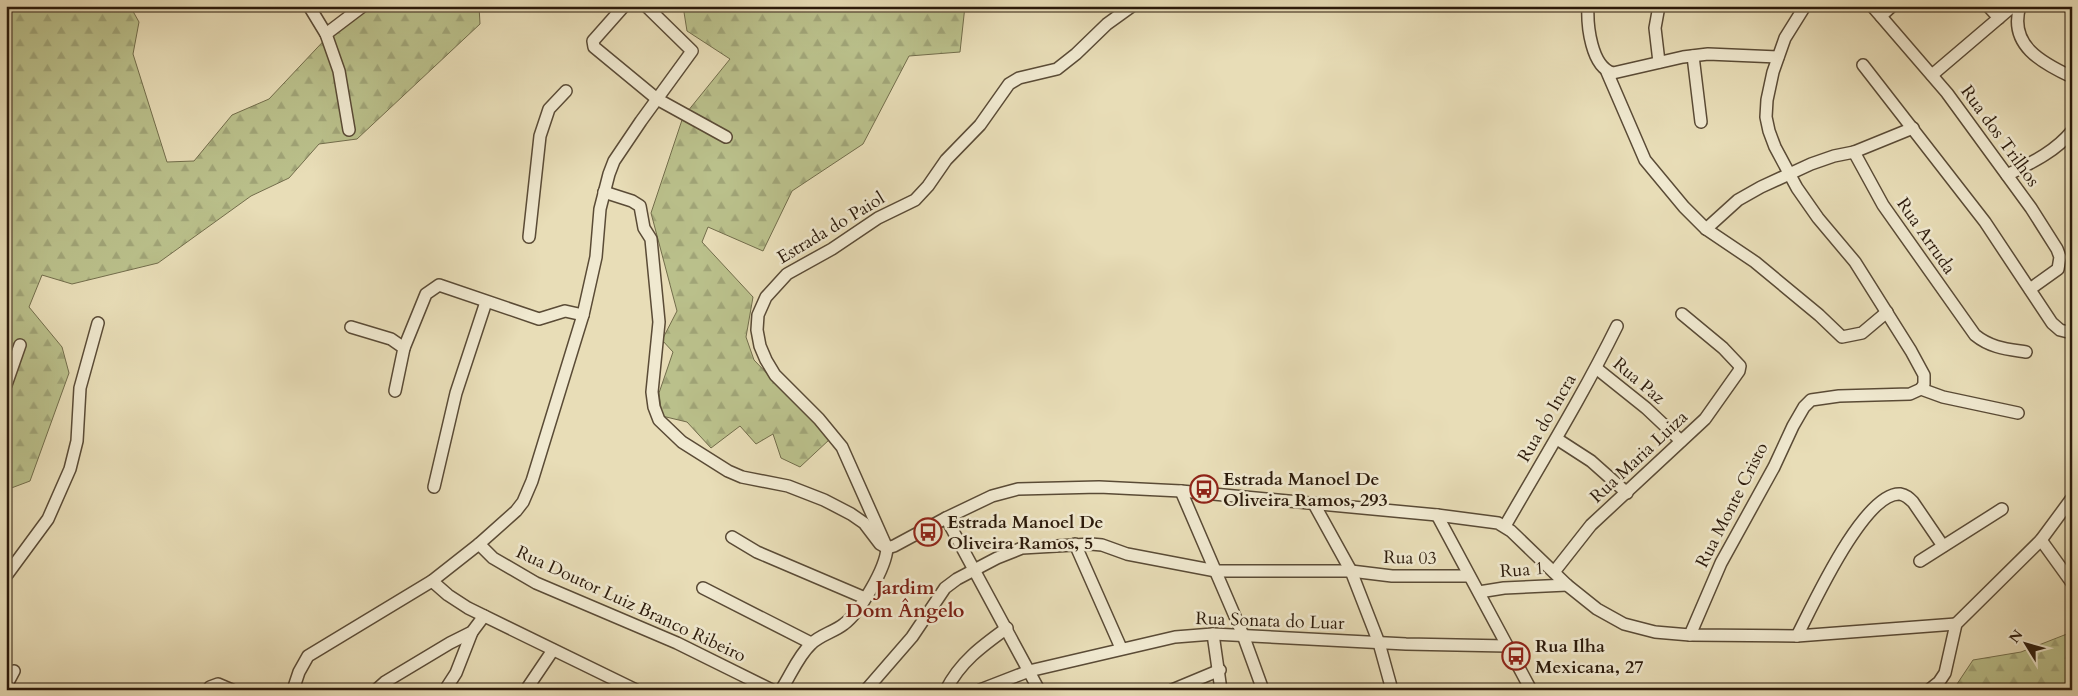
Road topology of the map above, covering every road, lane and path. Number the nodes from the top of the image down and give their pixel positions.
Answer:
1 (309, 6) edge
2 (363, 6) edge
3 (624, 6) edge
4 (646, 6) edge
5 (1132, 6) edge
6 (1588, 6) edge
7 (1659, 6) edge
8 (1805, 6) edge
9 (1872, 6) edge
10 (1892, 6) edge
11 (1988, 6) edge
12 (2013, 6) edge
13 (2020, 6) edge
14 (1881, 16) junction
15 (2000, 18) junction
16 (326, 34) junction
17 (1693, 56) junction
18 (1778, 57) junction
19 (1659, 62) junction
20 (1864, 65) dead end
21 (1607, 72) junction
22 (1932, 75) junction
23 (2072, 77) edge
24 (566, 91) dead end
25 (657, 99) junction
26 (1701, 122) dead end
27 (1913, 128) junction
28 (349, 130) dead end
29 (2072, 130) edge
30 (726, 137) dead end
31 (1854, 152) junction
32 (1789, 173) junction
33 (2007, 175) junction
34 (604, 192) junction
35 (1706, 229) junction
36 (529, 238) dead end
37 (2030, 289) junction
38 (486, 302) junction
39 (1887, 312) junction
40 (1682, 314) dead end
41 (583, 315) junction
42 (98, 324) dead end
43 (1617, 326) dead end
44 (351, 327) dead end
45 (2072, 333) edge
46 (20, 345) dead end
47 (404, 348) junction
48 (2026, 352) dead end
49 (1596, 368) junction
50 (6, 385) edge
51 (1921, 389) junction
52 (394, 391) dead end
53 (2018, 413) dead end
54 (1557, 439) junction
55 (1681, 441) junction
56 (434, 487) dead end
57 (1181, 491) junction
58 (1627, 493) junction
59 (2072, 498) edge
60 (1314, 504) junction
61 (2002, 509) dead end
62 (1437, 515) junction
63 (946, 518) junction
64 (1505, 526) junction
65 (732, 537) dead end
66 (2041, 540) junction
67 (479, 544) junction
68 (1075, 544) junction
69 (1943, 546) junction
70 (887, 548) junction
71 (1920, 561) dead end
72 (974, 570) junction
73 (1216, 570) junction
74 (1351, 572) junction
75 (1554, 572) junction
76 (6, 576) edge
77 (1469, 576) junction
78 (432, 581) junction
79 (2072, 583) edge
80 (1567, 585) junction
81 (703, 588) dead end
82 (1479, 592) junction
83 (865, 598) junction
84 (484, 616) junction
85 (1956, 624) junction
86 (1007, 628) junction
87 (472, 632) junction
88 (1213, 634) junction
89 (1243, 635) junction
90 (1690, 635) junction
91 (1797, 636) junction
92 (811, 643) junction
93 (1379, 643) junction
94 (1507, 646) junction
95 (1121, 648) junction
96 (553, 650) junction
97 (1220, 670) junction
98 (14, 671) dead end
99 (1029, 671) junction
100 (6, 686) edge
101 (781, 689) edge
102 (208, 690) edge
103 (232, 690) edge
104 (293, 690) edge
105 (376, 690) edge
106 (445, 690) edge
107 (526, 690) edge
108 (636, 690) edge
109 (866, 690) edge
110 (946, 690) edge
111 (980, 690) edge
112 (1039, 690) edge
113 (1172, 690) edge
114 (1221, 690) edge
115 (1263, 690) edge
116 (1392, 690) edge
117 (1531, 690) edge
118 (1929, 690) edge

1 - 16 street
2 - 16 street
3 - 25 street
4 - 25 street
5 - 70 street, Estrada do Paiol
6 - 21 street
7 - 19 street
8 - 18 street
9 - 14 street, Rua dos Trilhos
10 - 14 street
11 - 15 street
12 - 15 street
13 - 23 street
14 - 22 street, Rua dos Trilhos
15 - 22 street
16 - 28 street
17 - 18 street
17 - 19 street
17 - 26 street
18 - 32 street
19 - 21 street
20 - 27 street
21 - 35 street
22 - 33 street, Rua dos Trilhos
24 - 36 street
25 - 30 street
25 - 34 street
27 - 31 street
27 - 37 street
29 - 33 street
31 - 32 street
31 - 48 street, Rua Arruda
32 - 35 street
32 - 39 street
33 - 37 street, Rua dos Trilhos
34 - 41 street
34 - 70 street
35 - 39 street
37 - 45 street
38 - 41 street
38 - 47 street
38 - 56 street
39 - 51 street
40 - 55 street, Rua Maria Luiza
41 - 67 street
42 - 76 street
43 - 49 street, Rua do Incra
44 - 47 street
46 - 50 street
47 - 52 street
49 - 54 street, Rua do Incra
49 - 55 street, Rua Paz
51 - 53 street
51 - 90 street, Rua Monte Cristo
54 - 58 street
54 - 64 street, Rua do Incra
55 - 58 street, Rua Maria Luiza
57 - 60 street
57 - 63 street
57 - 73 street
58 - 75 street, Rua Maria Luiza
59 - 66 street
60 - 62 street
60 - 74 street
61 - 69 street
62 - 64 street
62 - 77 street
63 - 70 street
63 - 72 street
64 - 75 street
65 - 83 street
66 - 79 street
66 - 85 street
67 - 78 street
67 - 101 street, Rua Doutor Luiz Branco Ribeiro
68 - 72 street, Rua 03
68 - 73 street, Rua 03
68 - 95 street
69 - 71 street
69 - 91 street
70 - 83 street
72 - 86 street
72 - 109 street, Rua 03
73 - 74 street, Rua 03
73 - 89 street
74 - 77 street, Rua 03
74 - 93 street
75 - 80 street
77 - 82 street
78 - 84 street
78 - 104 street
80 - 82 street, Rua 1
80 - 90 street
81 - 92 street
82 - 94 street
83 - 92 street
84 - 87 street
84 - 96 street
85 - 91 street
85 - 118 street
86 - 99 street
86 - 110 street
87 - 105 street
87 - 106 street
88 - 89 street, Rua Sonata do Luar
88 - 95 street, Rua Sonata do Luar
88 - 97 street
89 - 93 street, Rua Sonata do Luar
89 - 115 street
90 - 91 street
92 - 101 street
93 - 94 street, Rua Sonata do Luar
93 - 116 street
94 - 117 street
95 - 99 street, Rua Sonata do Luar
96 - 107 street
96 - 108 street
97 - 113 street
97 - 114 street
98 - 100 street
99 - 111 street, Rua Sonata do Luar
99 - 112 street
102 - 103 street

